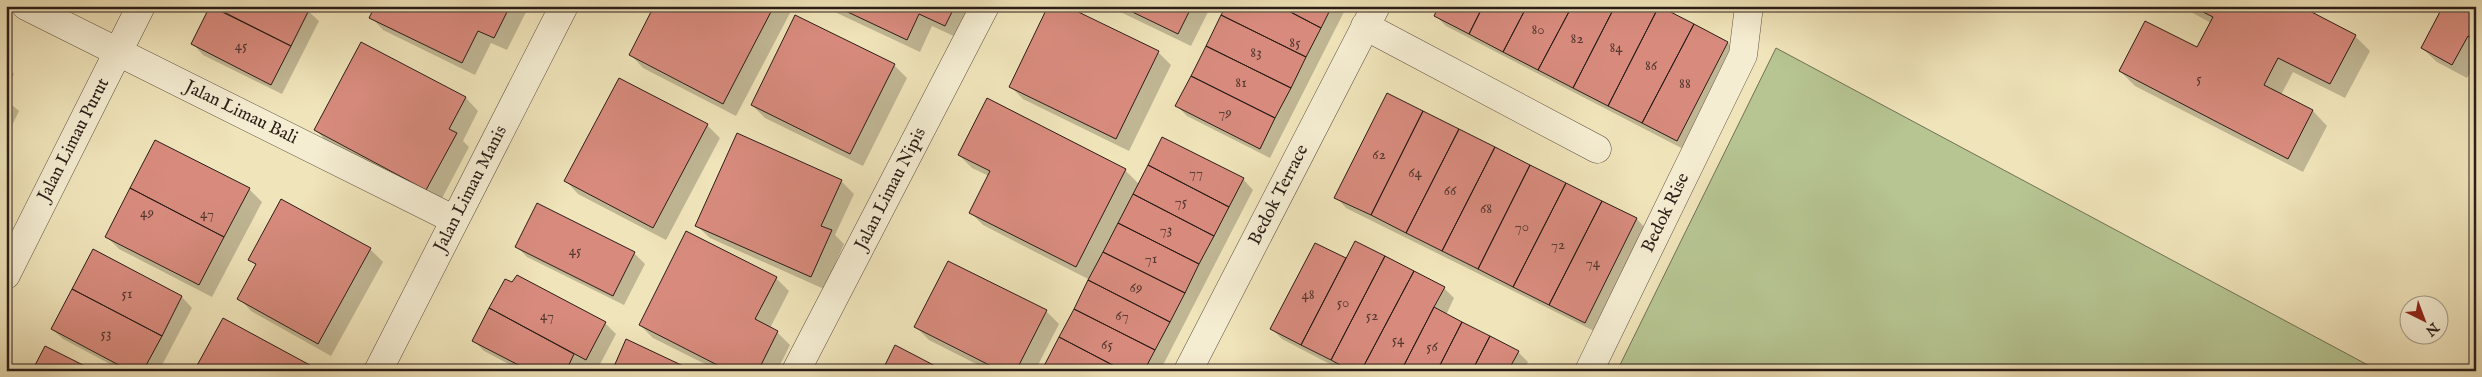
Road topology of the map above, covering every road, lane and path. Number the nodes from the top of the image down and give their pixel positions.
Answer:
1 (26, 6) edge
2 (141, 6) edge
3 (564, 6) edge
4 (985, 6) edge
5 (1749, 6) edge
6 (1370, 16) edge
7 (118, 52) junction
8 (1597, 149) dead end
9 (455, 220) junction
10 (6, 275) edge
11 (1196, 368) edge
12 (378, 371) edge
13 (796, 371) edge
14 (1589, 371) edge

1 - 7 street, Jalan Limau Bali
2 - 7 street, Jalan Limau Purut
3 - 9 street, Jalan Limau Manis
4 - 13 street, Jalan Limau Nipis
5 - 14 street, Bedok Rise
6 - 8 street, Bedok Terrace
6 - 11 street, Bedok Terrace
7 - 9 street, Jalan Limau Bali
7 - 10 street, Jalan Limau Purut
9 - 12 street, Jalan Limau Manis

